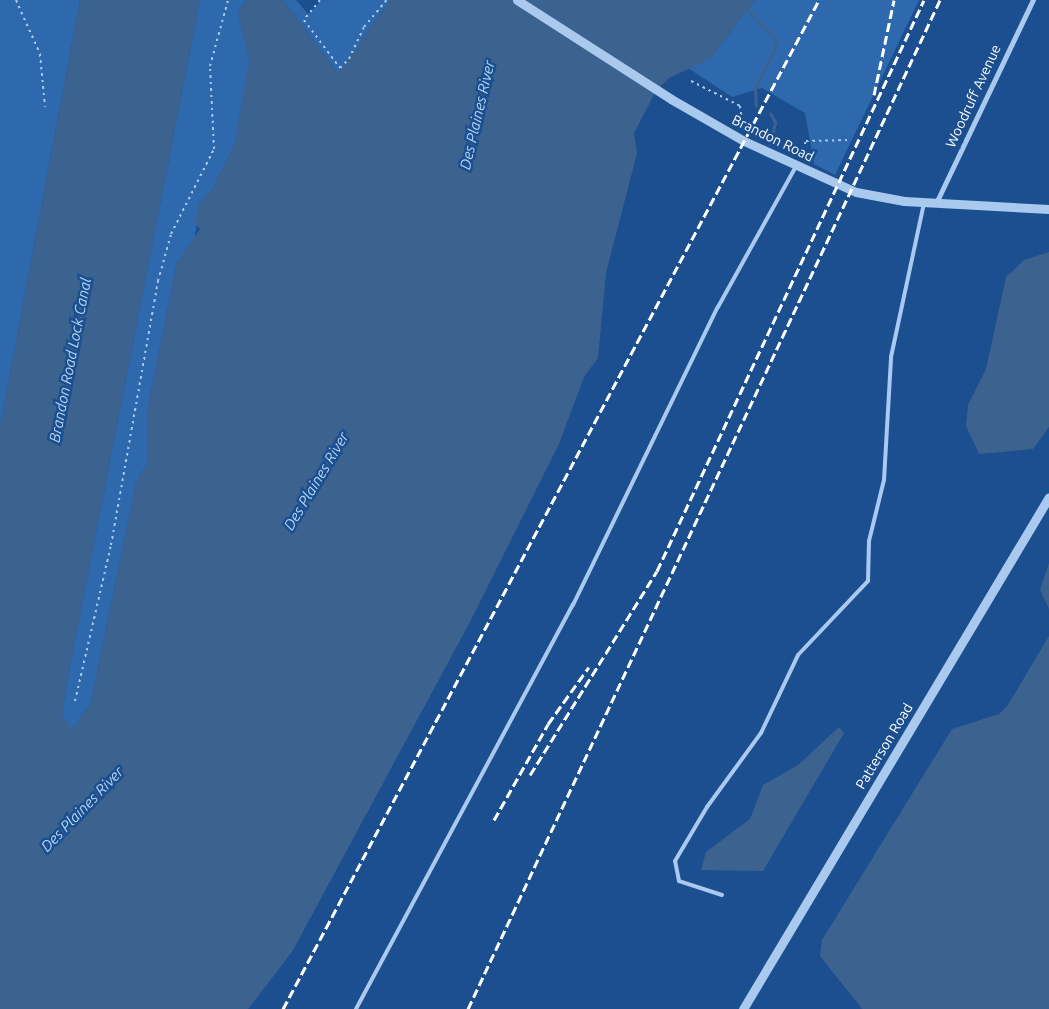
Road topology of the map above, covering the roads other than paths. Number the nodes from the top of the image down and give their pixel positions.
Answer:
1 (517, 0) edge
2 (1033, 0) edge
3 (796, 166) junction
4 (924, 203) junction
5 (936, 203) junction
6 (1049, 209) edge
7 (1049, 497) edge
8 (722, 895) dead end
9 (356, 1009) edge
10 (743, 1009) edge

1 - 3 street, Brandon Road
2 - 5 street, Woodruff Avenue
3 - 4 street, Brandon Road
3 - 9 lane
4 - 5 street, Brandon Road
4 - 8 lane
5 - 6 street, Brandon Road
7 - 10 street, Patterson Road

